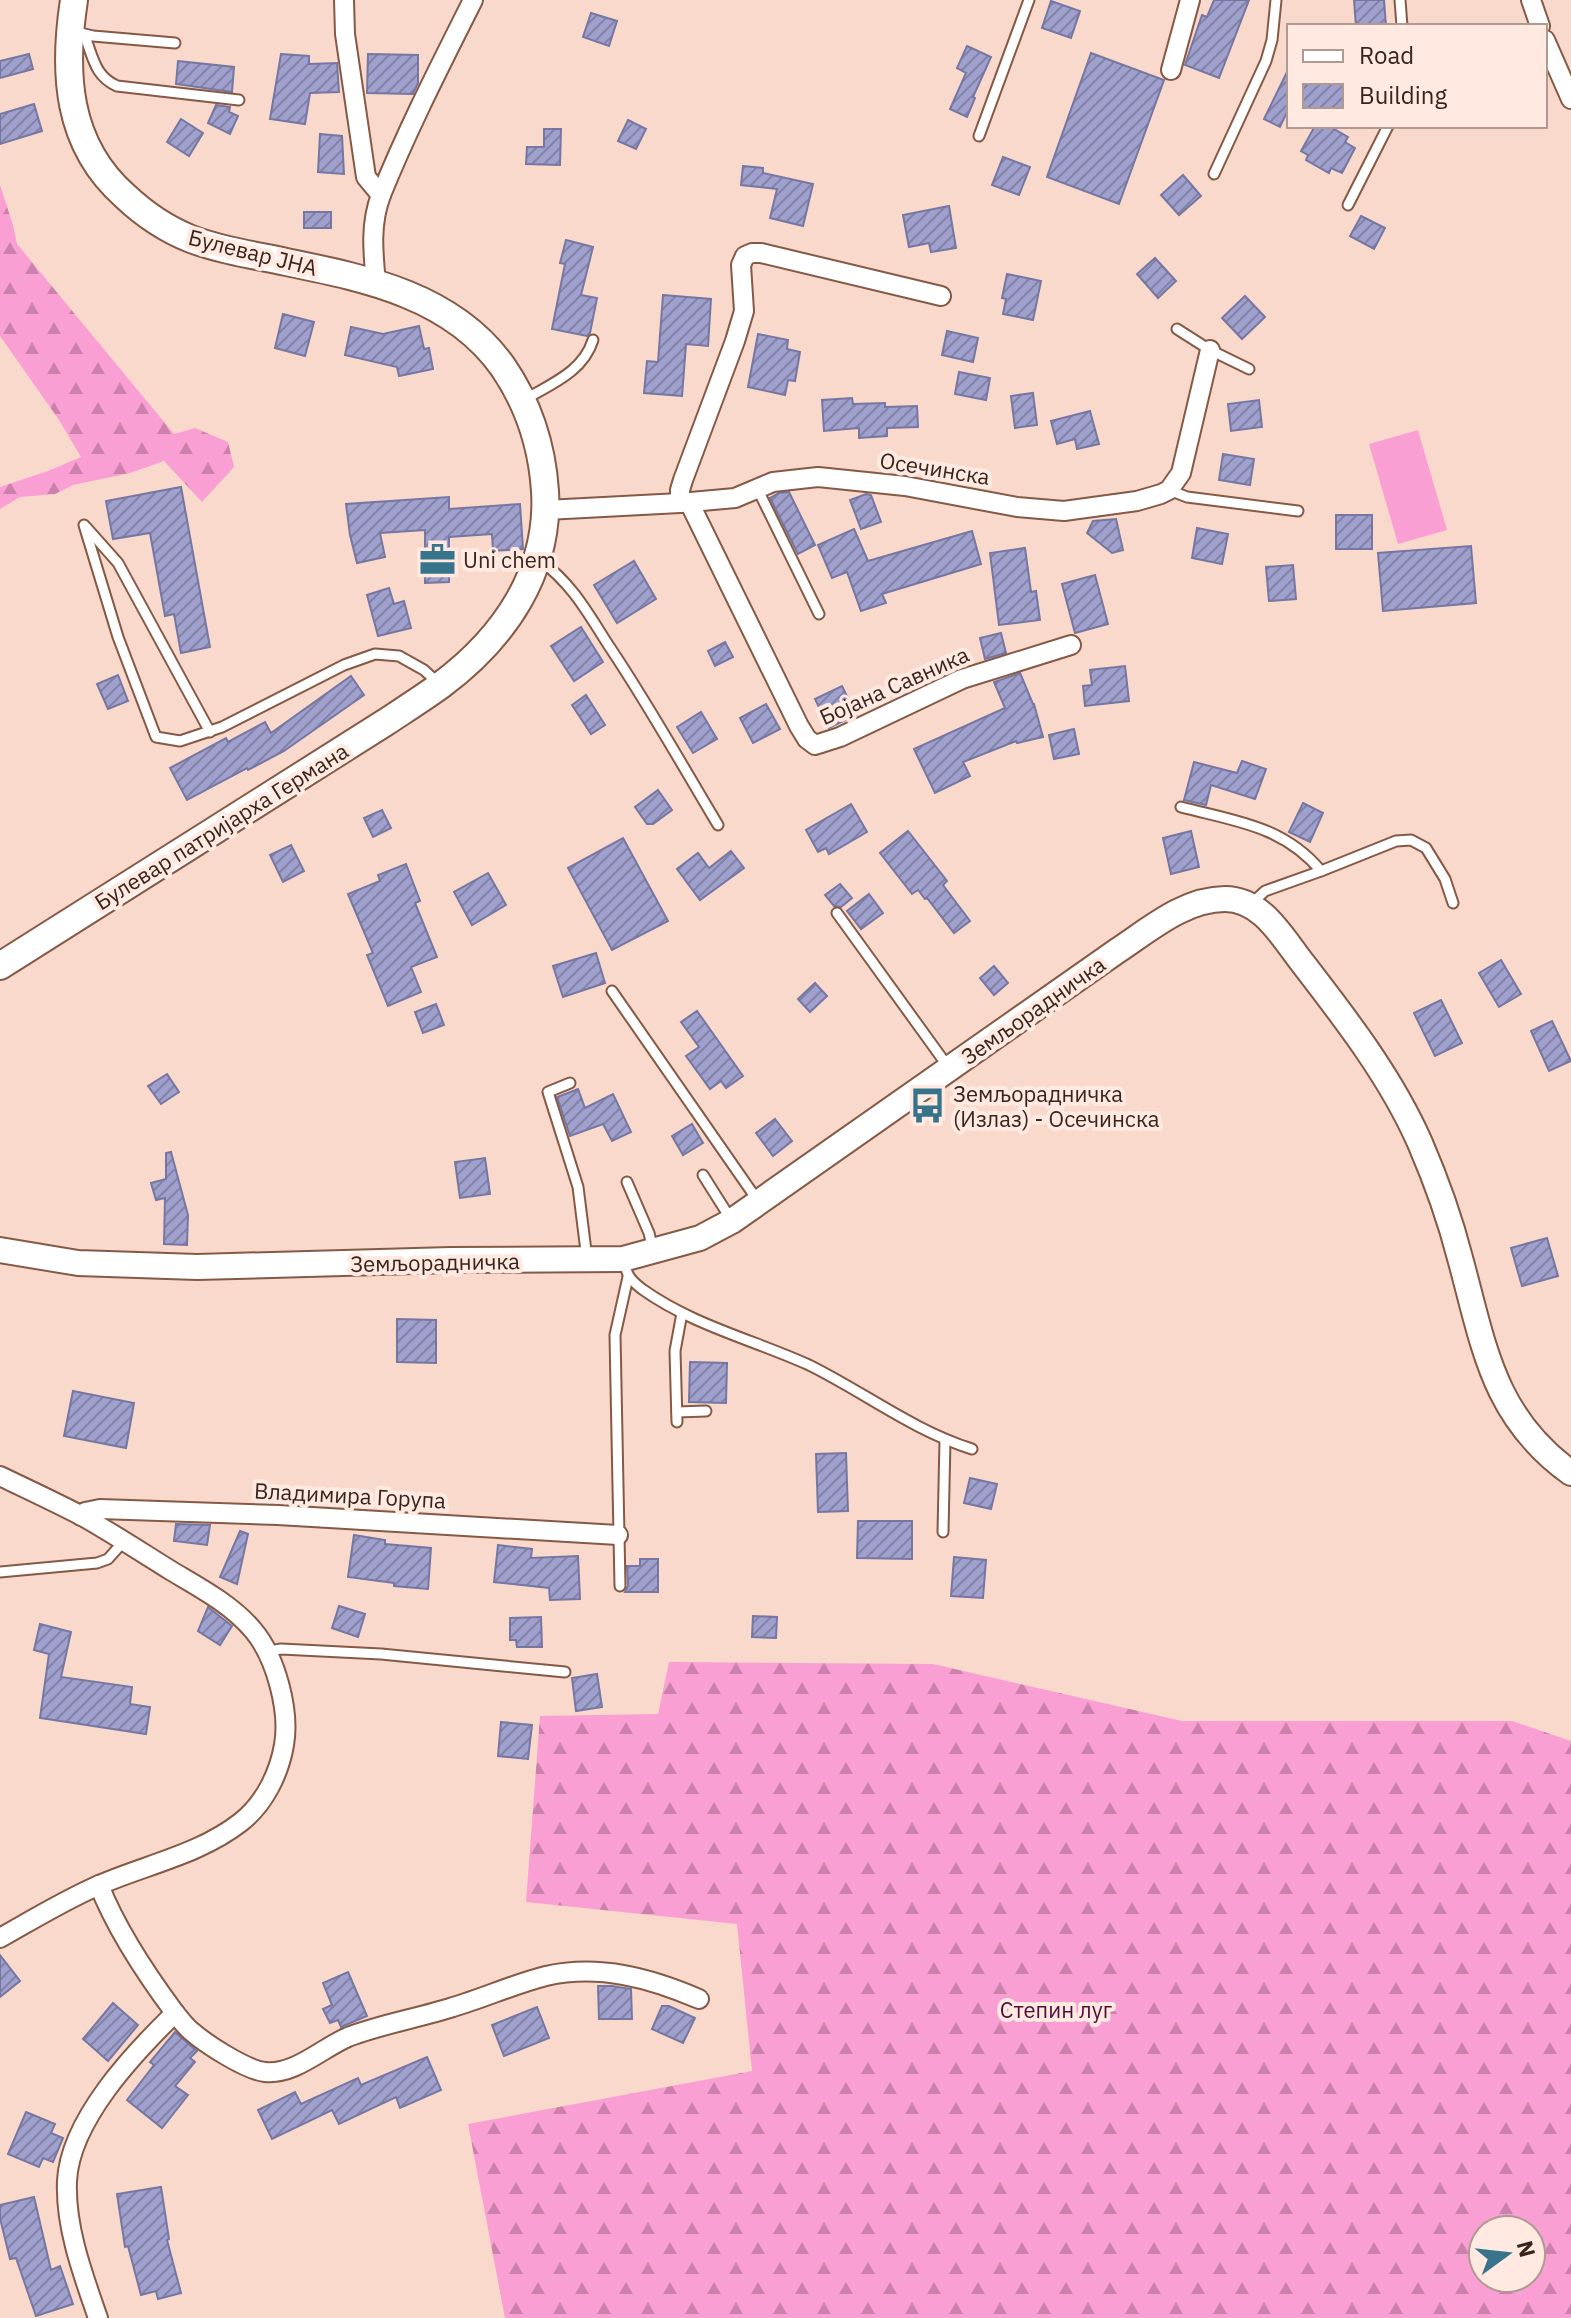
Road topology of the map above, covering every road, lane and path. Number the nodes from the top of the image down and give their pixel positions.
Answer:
1 (74, 0) edge
2 (344, 0) edge
3 (473, 0) edge
4 (1029, 0) edge
5 (1190, 0) edge
6 (1276, 0) edge
7 (1400, 0) edge
8 (1531, 0) edge
9 (1402, 24) edge
10 (1539, 24) edge
11 (77, 32) junction
12 (175, 43) dead end
13 (1547, 45) edge
14 (1171, 70) dead end
15 (1571, 99) edge
16 (239, 100) dead end
17 (1387, 128) edge
18 (979, 136) dead end
19 (1214, 174) dead end
20 (381, 195) junction
21 (1348, 205) dead end
22 (376, 283) junction
23 (410, 296) joint
24 (941, 296) dead end
25 (1177, 329) dead end
26 (593, 340) dead end
27 (1210, 350) junction
28 (1249, 369) dead end
29 (524, 400) junction
30 (758, 490) junction
31 (1169, 490) junction
32 (684, 503) junction
33 (546, 510) junction
34 (1298, 511) dead end
35 (538, 559) junction
36 (819, 614) dead end
37 (1071, 645) dead end
38 (440, 686) junction
39 (210, 732) junction
40 (1181, 807) dead end
41 (718, 825) dead end
42 (1321, 871) junction
43 (1453, 903) dead end
44 (1251, 904) junction
45 (837, 913) dead end
46 (0, 966) edge
47 (612, 991) dead end
48 (949, 1068) junction
49 (570, 1083) dead end
50 (703, 1175) dead end
51 (627, 1182) dead end
52 (758, 1201) junction
53 (732, 1221) junction
54 (0, 1250) edge
55 (653, 1252) junction
56 (587, 1260) junction
57 (626, 1268) junction
58 (682, 1313) junction
59 (706, 1411) dead end
60 (945, 1440) junction
61 (972, 1449) dead end
62 (1571, 1473) edge
63 (0, 1476) edge
64 (81, 1516) junction
65 (943, 1532) dead end
66 (618, 1535) junction
67 (124, 1541) junction
68 (0, 1572) edge
69 (620, 1586) dead end
70 (268, 1651) junction
71 (565, 1672) dead end
72 (99, 1885) junction
73 (0, 1938) edge
74 (699, 1999) dead end
75 (175, 2013) junction
76 (98, 2318) edge

1 - 11 main road, Булевар ЈНА
2 - 20 street
3 - 20 street
4 - 18 lane
5 - 14 street
6 - 19 lane
7 - 9 lane
8 - 10 street
11 - 12 lane
11 - 16 lane
11 - 22 main road, Булевар ЈНА
13 - 15 street
17 - 21 lane
20 - 22 street
22 - 23 main road, Булевар ЈНА
23 - 29 main road, Булевар патријарха Германа
24 - 32 street
25 - 27 lane
26 - 29 lane
27 - 28 lane
27 - 31 street
29 - 33 main road, Булевар патријарха Германа
30 - 31 street, Осечинска
30 - 32 street, Осечинска
30 - 36 lane
31 - 34 lane
32 - 33 street, Осечинска
32 - 37 street, Бојана Савника
33 - 35 main road, Булевар патријарха Германа
35 - 38 main road, Булевар патријарха Германа
35 - 41 lane
38 - 39 lane
38 - 46 main road, Булевар патријарха Германа
39 - 39 lane
40 - 42 lane
42 - 43 lane
42 - 44 lane
44 - 48 street, Земљорадничка
44 - 62 street
45 - 48 lane
47 - 52 lane
48 - 52 street, Земљорадничка
49 - 56 lane
50 - 53 lane
51 - 55 lane
52 - 53 street, Земљорадничка
53 - 55 street, Земљорадничка
54 - 56 street, Земљорадничка
55 - 57 street, Земљорадничка
56 - 57 street, Земљорадничка
57 - 58 lane
57 - 66 lane
58 - 59 lane
58 - 60 lane
60 - 61 lane
60 - 65 lane
63 - 64 street
64 - 66 street, Владимира Горупа
64 - 67 street
66 - 69 lane
67 - 68 lane
67 - 70 street
70 - 71 lane
70 - 72 street
72 - 73 street
72 - 75 street
74 - 75 street
75 - 76 street

